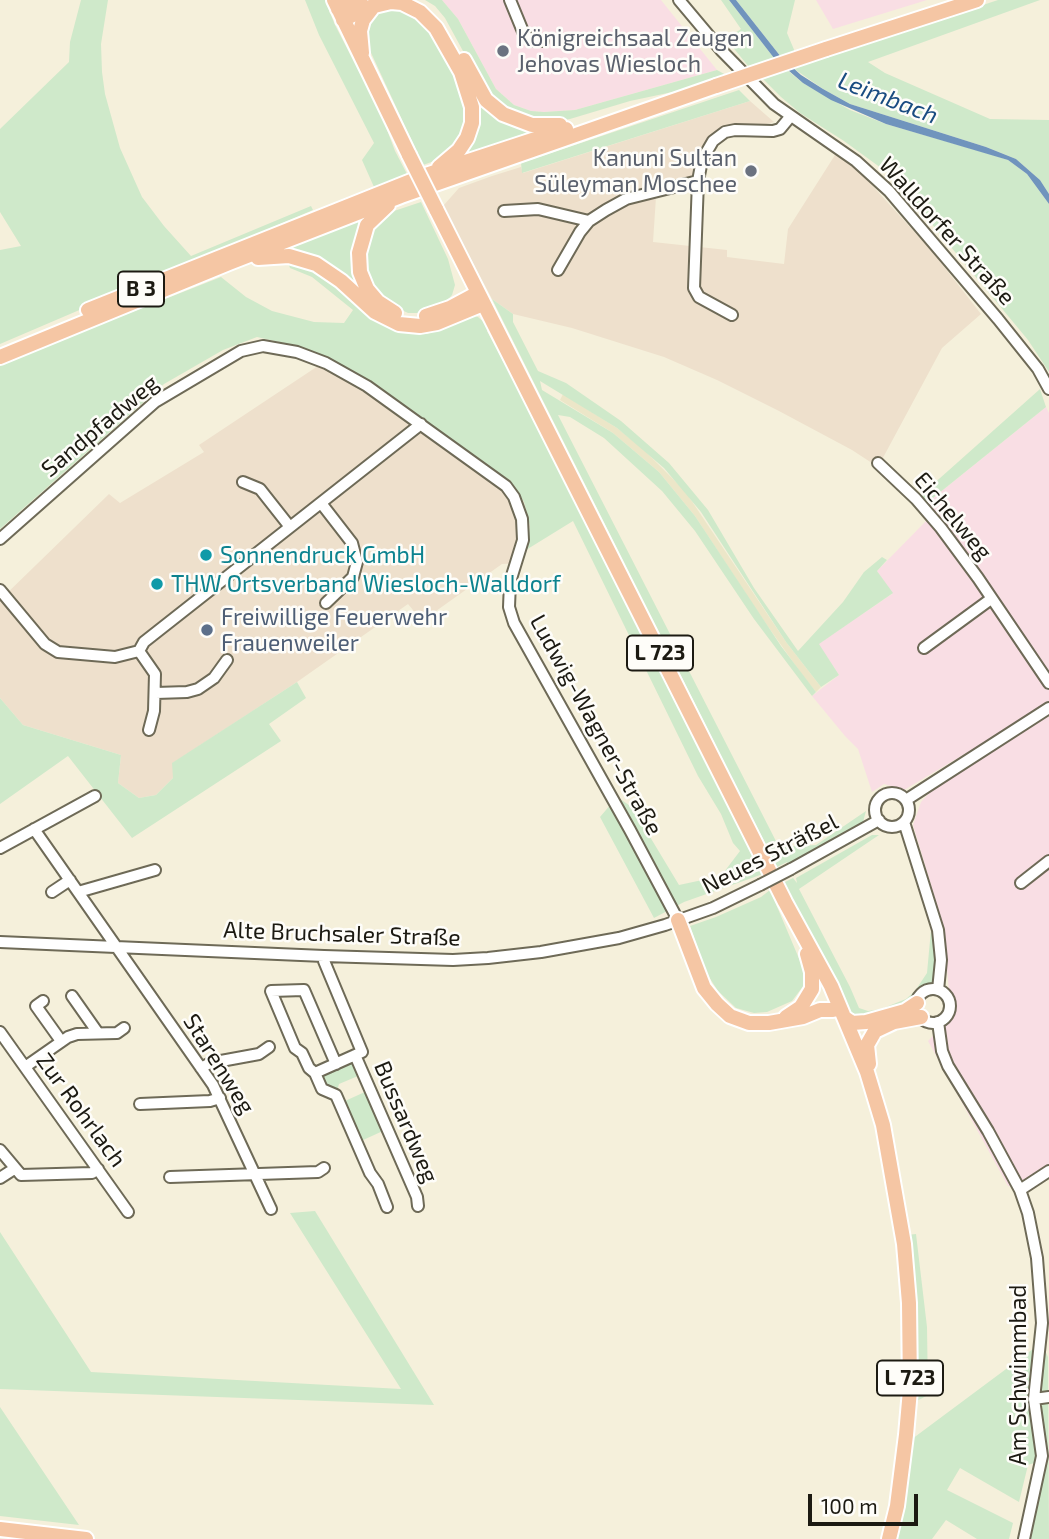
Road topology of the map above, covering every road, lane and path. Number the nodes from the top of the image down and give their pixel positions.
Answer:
1 (418, 0) edge
2 (510, 0) edge
3 (679, 0) edge
4 (977, 0) edge
5 (367, 3) edge
6 (338, 10) edge
7 (543, 41) dead end
8 (364, 65) junction
9 (694, 95) junction
10 (790, 117) junction
11 (572, 127) junction
12 (426, 175) junction
13 (698, 181) junction
14 (401, 197) junction
15 (504, 211) dead end
16 (589, 221) junction
17 (459, 257) junction
18 (229, 263) junction
19 (558, 270) dead end
20 (481, 299) junction
21 (450, 308) junction
22 (732, 315) dead end
23 (0, 349) edge
24 (0, 357) edge
25 (1049, 389) edge
26 (421, 424) junction
27 (878, 463) dead end
28 (243, 482) dead end
29 (321, 503) junction
30 (290, 527) junction
31 (0, 538) edge
32 (0, 590) edge
33 (991, 599) junction
34 (326, 603) dead end
35 (924, 648) dead end
36 (139, 651) junction
37 (227, 660) dead end
38 (1049, 683) edge
39 (156, 693) junction
40 (1049, 708) edge
41 (149, 730) dead end
42 (95, 796) dead end
43 (906, 800) junction
44 (879, 820) junction
45 (898, 824) junction
46 (34, 829) junction
47 (0, 848) edge
48 (1049, 860) edge
49 (155, 870) dead end
50 (69, 880) junction
51 (1021, 883) dead end
52 (52, 892) dead end
53 (78, 892) junction
54 (785, 902) junction
55 (678, 920) junction
56 (0, 942) edge
57 (118, 948) junction
58 (807, 954) junction
59 (324, 956) junction
60 (938, 990) junction
61 (72, 996) dead end
62 (43, 1001) dead end
63 (919, 1010) junction
64 (839, 1014) junction
65 (938, 1021) junction
66 (779, 1022) junction
67 (124, 1028) dead end
68 (0, 1032) edge
69 (99, 1033) junction
70 (61, 1041) junction
71 (270, 1047) dead end
72 (355, 1055) junction
73 (336, 1064) junction
74 (25, 1067) junction
75 (201, 1068) junction
76 (867, 1072) junction
77 (316, 1073) junction
78 (220, 1098) junction
79 (140, 1104) dead end
80 (885, 1146) junction
81 (0, 1150) edge
82 (324, 1168) dead end
83 (13, 1169) junction
84 (98, 1169) junction
85 (1049, 1171) edge
86 (257, 1174) junction
87 (170, 1177) dead end
88 (0, 1178) edge
89 (1020, 1190) junction
90 (418, 1206) dead end
91 (387, 1207) dead end
92 (271, 1209) dead end
93 (128, 1212) dead end
94 (1049, 1397) edge
95 (1034, 1399) junction
96 (0, 1529) edge
97 (86, 1539) edge
98 (889, 1539) edge
99 (1024, 1539) edge

1 - 11 main road
2 - 7 street
3 - 10 street, Walldorfer Straße
4 - 9 main road, B 3, bridge
5 - 6 main road
5 - 8 main road
5 - 12 main road
6 - 8 main road, L 723
8 - 17 main road, L 723, bridge
9 - 11 main road, B 3
9 - 14 main road, B 3
10 - 13 street
10 - 25 street, Walldorfer Straße
11 - 12 main road, B 3
12 - 23 main road, B 3
13 - 16 street
13 - 22 street
14 - 18 main road, B 3
14 - 21 main road
15 - 16 street
16 - 19 street
17 - 20 main road, L 723
17 - 21 main road
18 - 20 main road
18 - 24 main road, B 3
20 - 21 main road
20 - 54 main road, L 723
26 - 29 street
26 - 31 street, Sandpfadweg
26 - 55 street, Ludwig-Wagner-Straße
27 - 33 street, Eichelweg
28 - 30 street
29 - 30 street
29 - 34 street
30 - 36 street
32 - 36 street
33 - 35 street
33 - 38 street, Eichelweg
36 - 39 street
37 - 39 street
39 - 41 street
40 - 43 street
42 - 46 street
43 - 44 street
43 - 45 street
44 - 45 street
44 - 55 street, Neues Sträßel, bridge
45 - 60 street
46 - 47 street
46 - 50 street, Starenweg
48 - 51 street
49 - 53 street
50 - 52 street
50 - 53 street, Starenweg
53 - 57 street, Starenweg
54 - 58 main road, L 723
54 - 64 main road, L 723
55 - 59 street, Alte Bruchsaler Straße
55 - 66 main road
56 - 57 street, Alte Bruchsaler Straße
57 - 59 street, Alte Bruchsaler Straße
57 - 75 street, Starenweg
58 - 64 main road, L 723
58 - 66 main road
59 - 72 street, Bussardweg
60 - 63 street
60 - 65 street
61 - 69 street
62 - 70 street
63 - 64 main road
63 - 65 street
63 - 76 main road
64 - 66 main road
64 - 76 main road, L 723
64 - 80 main road, L 723
65 - 89 street, Am Schwimmbad
67 - 69 street
68 - 74 street, Zur Rohrlach
69 - 70 street
70 - 74 street
71 - 75 street
72 - 73 street
72 - 90 street, Bussardweg
73 - 77 street
73 - 77 street
74 - 84 street, Zur Rohrlach
75 - 78 street, Starenweg
76 - 80 main road, L 723
77 - 91 street
78 - 79 street
78 - 86 street, Starenweg
80 - 98 main road, L 723
81 - 83 street
82 - 86 street
83 - 84 street
83 - 88 street
84 - 93 street, Zur Rohrlach
85 - 89 street
86 - 87 street
86 - 92 street, Starenweg
89 - 95 street, Am Schwimmbad
94 - 95 street
95 - 99 street, Am Schwimmbad
96 - 97 main road

